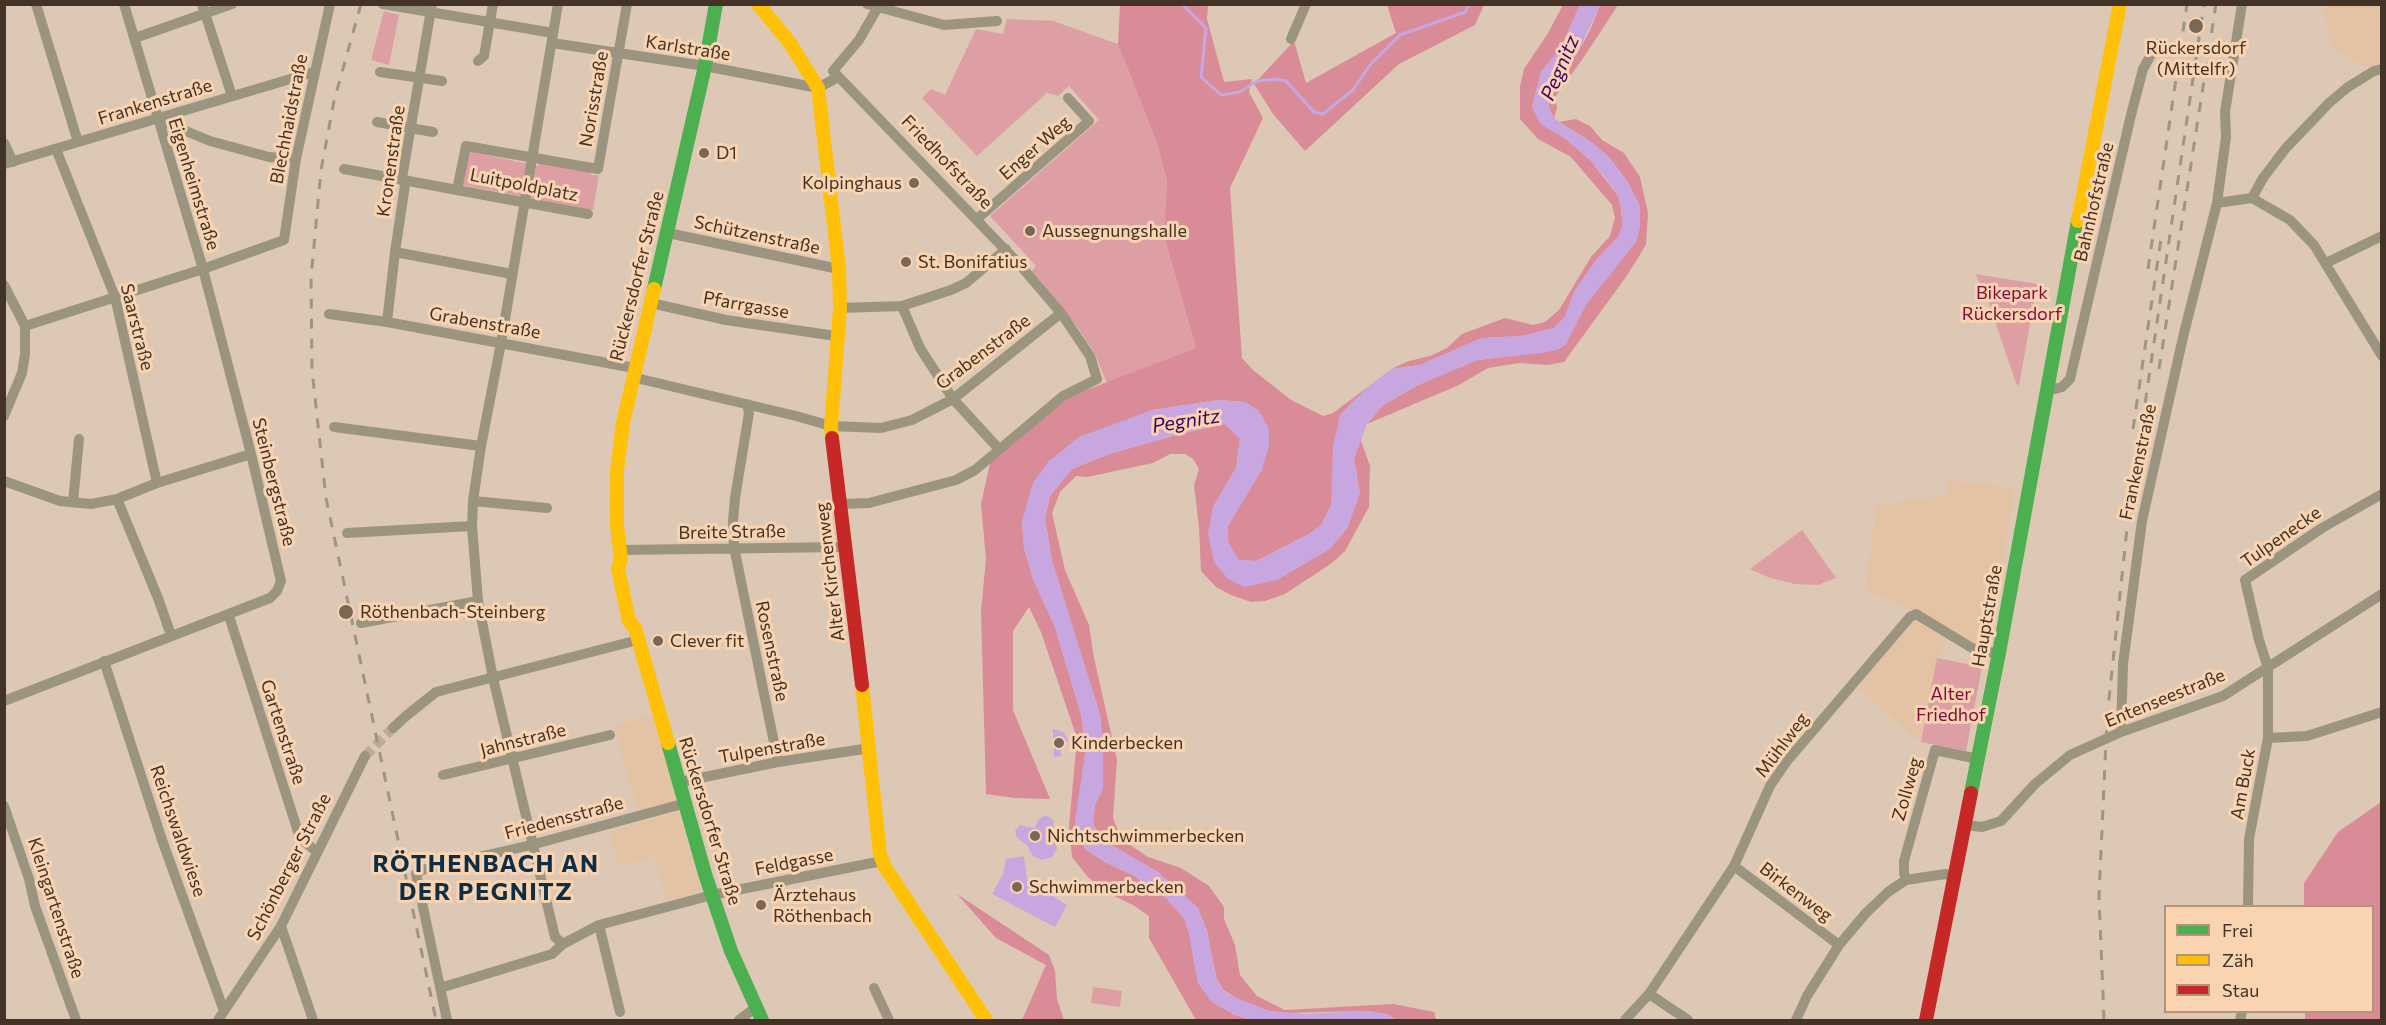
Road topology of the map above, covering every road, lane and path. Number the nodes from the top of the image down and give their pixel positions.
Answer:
1 (36, 4) edge
2 (124, 4) edge
3 (232, 4) edge
4 (330, 4) edge
5 (383, 4) edge
6 (493, 4) edge
7 (558, 4) edge
8 (627, 4) edge
9 (716, 4) edge
10 (867, 4) edge
11 (1306, 4) edge
12 (2120, 4) edge
13 (2242, 4) edge
14 (765, 8) edge
15 (878, 8) junction
16 (203, 9) edge
17 (431, 9) edge
18 (997, 21) dead end
19 (489, 22) junction
20 (135, 38) junction
21 (553, 38) junction
22 (1291, 39) dead end
23 (2157, 44) dead end
24 (619, 54) junction
25 (478, 61) dead end
26 (705, 66) junction
27 (2382, 69) edge
28 (314, 72) junction
29 (380, 72) dead end
30 (420, 76) junction
31 (838, 77) junction
32 (442, 81) dead end
33 (818, 88) junction
34 (232, 96) junction
35 (1068, 98) dead end
36 (157, 118) junction
37 (377, 122) dead end
38 (411, 127) junction
39 (433, 132) dead end
40 (78, 142) junction
41 (4, 143) edge
42 (56, 149) junction
43 (532, 158) junction
44 (296, 159) junction
45 (9, 163) edge
46 (344, 169) dead end
47 (402, 178) junction
48 (457, 190) junction
49 (2252, 198) junction
50 (524, 203) junction
51 (2217, 203) junction
52 (588, 214) dead end
53 (977, 219) junction
54 (668, 232) junction
55 (2382, 236) edge
56 (1006, 249) junction
57 (394, 252) junction
58 (2326, 263) junction
59 (203, 269) junction
60 (839, 269) junction
61 (512, 274) junction
62 (4, 285) edge
63 (116, 297) junction
64 (651, 303) junction
65 (902, 306) junction
66 (840, 308) junction
67 (1061, 313) junction
68 (330, 314) dead end
69 (387, 322) junction
70 (25, 326) junction
71 (836, 336) junction
72 (501, 343) junction
73 (2380, 351) edge
74 (633, 372) junction
75 (2047, 388) junction
76 (954, 399) junction
77 (747, 404) junction
78 (4, 416) edge
79 (831, 426) junction
80 (334, 427) dead end
81 (79, 439) dead end
82 (481, 446) junction
83 (999, 449) junction
84 (251, 454) junction
85 (4, 481) edge
86 (157, 483) junction
87 (2382, 494) edge
88 (117, 499) junction
89 (473, 501) junction
90 (73, 502) junction
91 (840, 504) junction
92 (547, 508) dead end
93 (472, 526) junction
94 (347, 532) dead end
95 (734, 547) junction
96 (844, 547) junction
97 (621, 555) junction
98 (2382, 594) edge
99 (478, 601) junction
100 (229, 616) junction
101 (361, 623) dead end
102 (636, 634) junction
103 (171, 635) junction
104 (1999, 653) junction
105 (104, 661) junction
106 (2268, 668) junction
107 (493, 678) junction
108 (4, 701) edge
109 (2382, 711) edge
110 (393, 728) tunnel mouth
111 (2121, 732) junction
112 (610, 735) dead end
113 (2268, 738) junction
114 (870, 748) junction
115 (365, 756) tunnel mouth
116 (1978, 759) junction
117 (512, 760) junction
118 (778, 762) junction
119 (443, 775) dead end
120 (680, 782) junction
121 (686, 802) junction
122 (4, 806) edge
123 (1965, 825) junction
124 (531, 845) junction
125 (317, 852) junction
126 (882, 861) junction
127 (1734, 866) junction
128 (1956, 876) junction
129 (1906, 880) junction
130 (712, 895) junction
131 (2247, 905) edge
132 (598, 925) junction
133 (281, 926) junction
134 (563, 944) junction
135 (1839, 945) junction
136 (440, 988) junction
137 (874, 988) dead end
138 (1649, 994) junction
139 (620, 1012) dead end
140 (759, 1014) edge
141 (221, 1016) edge
142 (76, 1020) edge
143 (313, 1020) edge
144 (447, 1020) edge
145 (739, 1020) edge
146 (889, 1020) edge
147 (986, 1020) edge
148 (1625, 1020) edge
149 (1688, 1020) edge
150 (1797, 1020) edge
151 (1926, 1020) edge

1 - 40 street
2 - 20 street, Eigenheimstraße
3 - 16 street
4 - 28 street, Blechhaidstraße
5 - 17 street, Karlstraße
6 - 19 street
7 - 21 street
8 - 24 street, Norisstraße
9 - 26 main road, Rückersdorfer Straße
10 - 15 street
11 - 22 street
12 - 75 main road, Hauptstraße
13 - 51 street, Frankenstraße
14 - 33 main road
15 - 18 street
15 - 31 street
16 - 20 street
16 - 34 street
17 - 19 street, Karlstraße
17 - 30 street, Kronenstraße
19 - 21 street, Karlstraße
19 - 25 street
20 - 36 street, Eigenheimstraße
21 - 24 street, Karlstraße
21 - 43 street
23 - 75 street, Bahnhofstraße
24 - 26 street, Karlstraße
24 - 43 street, Norisstraße
26 - 33 street, Karlstraße
26 - 54 main road, Rückersdorfer Straße
27 - 49 street
28 - 34 street, Frankenstraße
28 - 44 street, Blechhaidstraße
29 - 30 street
30 - 32 street
30 - 38 street, Kronenstraße
31 - 33 street
31 - 53 street, Friedhofstraße
33 - 60 main road, Alter Kirchenweg
34 - 36 street, Frankenstraße
35 - 53 street, Enger Weg
36 - 40 street, Frankenstraße
36 - 44 street
36 - 59 street, Eigenheimstraße
37 - 38 street
38 - 39 street
38 - 47 street, Kronenstraße
40 - 42 street, Frankenstraße
41 - 45 street
42 - 45 street, Frankenstraße
42 - 63 street, Saarstraße
43 - 48 street, Luitpoldplatz
43 - 50 street
44 - 59 street, Blechhaidstraße
46 - 47 street
47 - 48 street
47 - 57 street, Kronenstraße
48 - 50 street, Luitpoldplatz
49 - 51 street
49 - 58 street
50 - 52 street, Luitpoldplatz
50 - 61 street
51 - 111 street, Frankenstraße
53 - 56 street, Friedhofstraße
54 - 60 street, Schützenstraße
54 - 64 main road, Rückersdorfer Straße
55 - 58 street
56 - 65 street
56 - 67 street, Friedhofstraße
57 - 61 street
57 - 69 street, Kronenstraße
58 - 73 street
59 - 63 street
59 - 84 street, Steinbergstraße
60 - 66 main road, Alter Kirchenweg
61 - 72 street
62 - 70 street
63 - 70 street
63 - 86 street, Saarstraße
64 - 71 street, Pfarrgasse
64 - 74 main road, Rückersdorfer Straße
65 - 66 street
65 - 76 street
66 - 71 main road, Alter Kirchenweg
67 - 76 street, Grabenstraße
67 - 83 street, Friedhofstraße
68 - 69 street, Grabenstraße
69 - 72 street, Grabenstraße
70 - 78 street
71 - 79 main road, Alter Kirchenweg
72 - 74 street, Grabenstraße
72 - 82 street
74 - 77 street, Grabenstraße
74 - 97 main road, Rückersdorfer Straße
75 - 104 main road, Hauptstraße
76 - 79 street, Grabenstraße
76 - 83 street
77 - 79 street, Grabenstraße
77 - 95 street
79 - 91 main road, Alter Kirchenweg
80 - 82 street
81 - 90 street
82 - 89 street
83 - 91 street
84 - 86 street
84 - 100 street, Steinbergstraße
85 - 90 street
86 - 88 street
87 - 106 street, Tulpenecke
88 - 90 street
88 - 103 street
89 - 92 street
89 - 93 street
91 - 96 main road, Alter Kirchenweg
93 - 94 street
93 - 99 street
95 - 96 street, Breite Straße
95 - 97 street, Breite Straße
95 - 118 street, Rosenstraße
96 - 114 main road, Alter Kirchenweg
97 - 102 main road, Rückersdorfer Straße
98 - 106 street, Entenseestraße
99 - 101 street
99 - 107 street
100 - 103 street, Steinbergstraße
100 - 125 street, Gartenstraße
102 - 107 street
102 - 120 main road, Rückersdorfer Straße
103 - 105 street, Steinbergstraße
104 - 116 main road, Hauptstraße
104 - 127 street, Mühlweg
105 - 108 street, Steinbergstraße
105 - 141 street, Reichswaldwiese
106 - 111 street, Entenseestraße
106 - 113 street, Am Buck
107 - 110 street
107 - 117 street
109 - 113 street
111 - 123 street, Entenseestraße
112 - 117 street, Jahnstraße
113 - 131 street, Am Buck
114 - 118 street, Tulpenstraße
114 - 126 main road, Alter Kirchenweg
115 - 125 street, Schönberger Straße
116 - 123 main road, Hauptstraße
116 - 129 street, Zollweg
117 - 119 street, Jahnstraße
117 - 124 street
118 - 120 street, Tulpenstraße
120 - 121 main road, Rückersdorfer Straße
121 - 124 street, Friedensstraße
121 - 130 main road, Rückersdorfer Straße
122 - 142 street, Kleingartenstraße
123 - 128 main road, Hauptstraße
124 - 134 street
124 - 136 street, Friedensstraße
125 - 133 street, Schönberger Straße
126 - 130 street, Feldgasse
126 - 147 main road, Alter Kirchenweg
127 - 135 street, Birkenweg
127 - 138 street, Mühlweg
128 - 129 street
128 - 151 main road, Hauptstraße
129 - 135 street
130 - 132 street, Feldgasse
130 - 140 main road, Rückersdorfer Straße
132 - 134 street, Feldgasse
132 - 139 street
133 - 141 street, Schönberger Straße
133 - 143 street
134 - 136 street, Feldgasse
135 - 150 street
136 - 144 street
137 - 146 street
138 - 148 street, Mühlweg
138 - 149 street
140 - 145 street

